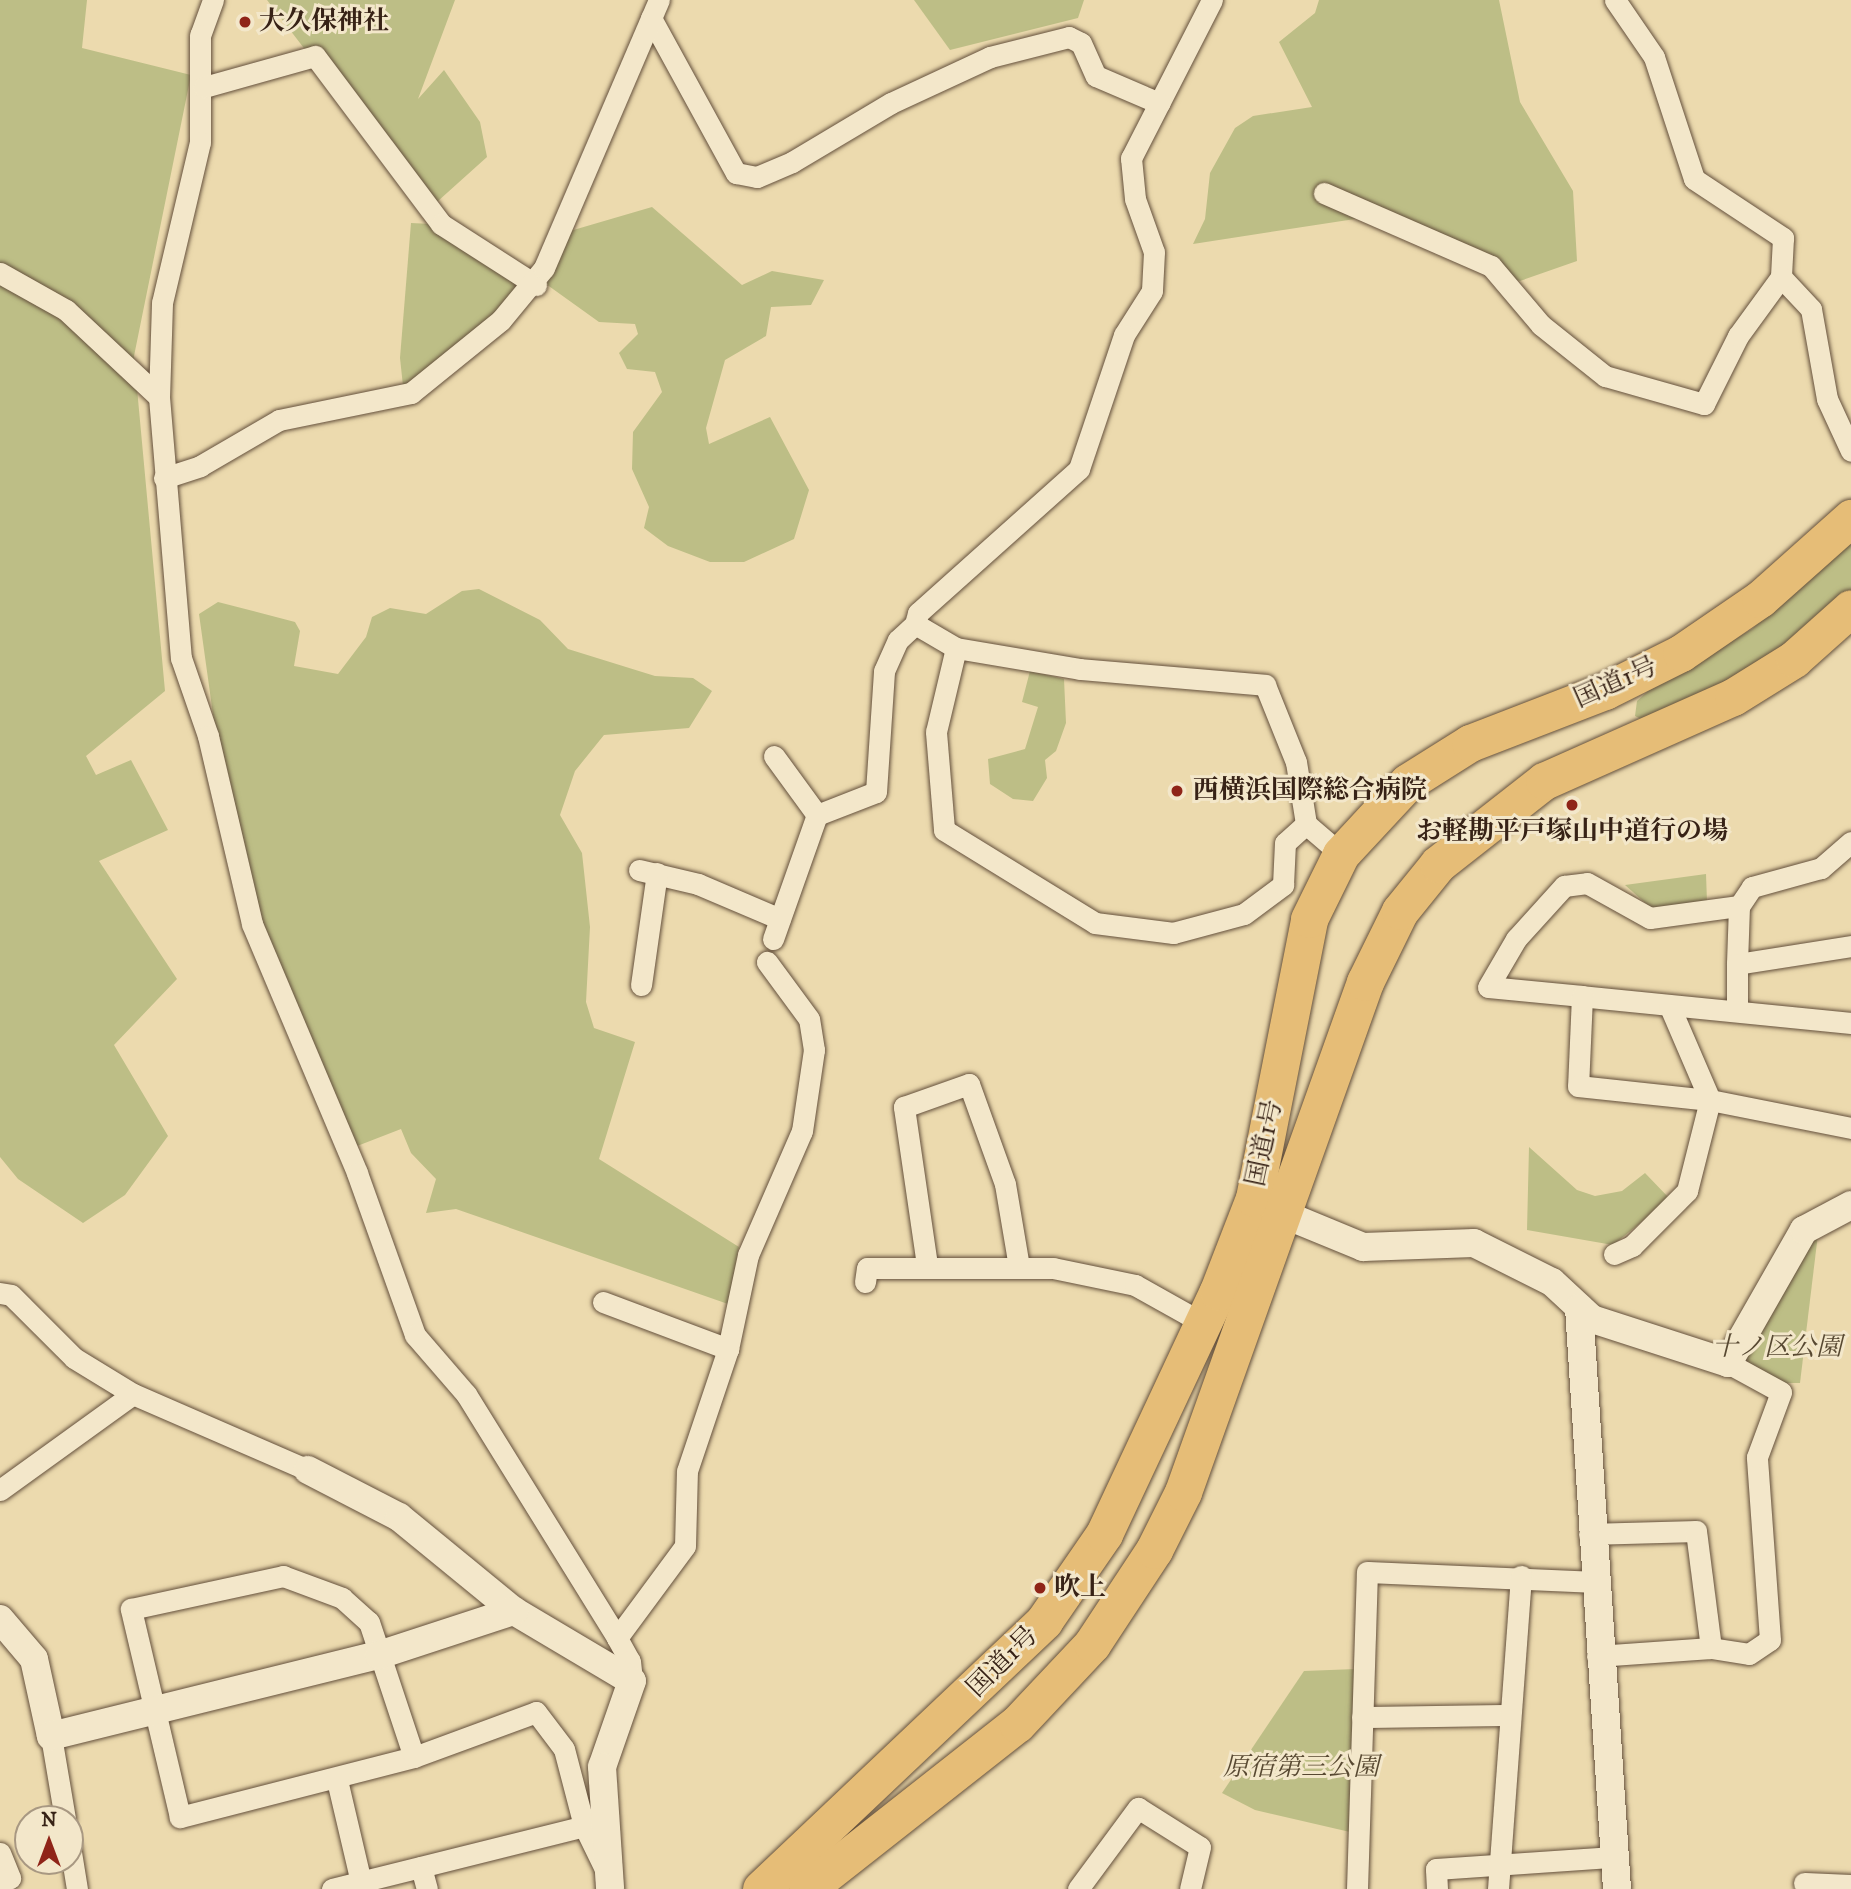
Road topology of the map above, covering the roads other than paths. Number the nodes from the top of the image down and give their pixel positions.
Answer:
1 (214, 0) edge
2 (1212, 0) edge
3 (1615, 0) edge
4 (655, 9) edge
5 (204, 87) junction
6 (1159, 103) junction
7 (1324, 193) dead end
8 (0, 273) edge
9 (1781, 277) junction
10 (536, 285) junction
11 (159, 397) junction
12 (1851, 451) edge
13 (163, 478) junction
14 (1851, 518) edge
15 (1851, 608) edge
16 (915, 624) junction
17 (956, 648) junction
18 (1605, 691) junction
19 (1627, 741) junction
20 (774, 755) dead end
21 (817, 815) junction
22 (1306, 824) junction
23 (1851, 842) edge
24 (1341, 854) junction
25 (1739, 906) junction
26 (780, 919) junction
27 (773, 939) dead end
28 (1851, 946) edge
29 (767, 962) dead end
30 (1737, 964) junction
31 (640, 985) dead end
32 (1582, 996) junction
33 (1669, 1005) junction
34 (1737, 1010) junction
35 (1851, 1023) edge
36 (1710, 1100) junction
37 (1851, 1128) edge
38 (1851, 1205) edge
39 (1283, 1214) junction
40 (1614, 1254) dead end
41 (927, 1265) junction
42 (1019, 1267) junction
43 (865, 1282) dead end
44 (0, 1293) edge
45 (603, 1302) dead end
46 (1579, 1308) junction
47 (1203, 1323) junction
48 (728, 1349) junction
49 (1727, 1363) junction
50 (133, 1394) junction
51 (308, 1470) joint
52 (0, 1490) edge
53 (1589, 1534) junction
54 (1521, 1576) junction
55 (1592, 1582) junction
56 (514, 1611) junction
57 (0, 1619) edge
58 (617, 1638) junction
59 (1711, 1648) junction
60 (379, 1655) junction
61 (1597, 1656) junction
62 (632, 1681) junction
63 (155, 1711) junction
64 (1509, 1715) junction
65 (1362, 1717) junction
66 (51, 1736) junction
67 (414, 1757) junction
68 (337, 1780) junction
69 (63, 1805) edge
70 (584, 1826) junction
71 (0, 1853) edge
72 (1614, 1857) junction
73 (1497, 1864) junction
74 (421, 1867) junction
75 (0, 1882) edge
76 (361, 1882) junction
77 (610, 1883) edge
78 (1804, 1884) dead end
79 (1851, 1885) edge
80 (332, 1889) edge
81 (426, 1889) edge
82 (761, 1889) edge
83 (807, 1889) edge
84 (1078, 1889) edge
85 (1190, 1889) edge
86 (1357, 1889) edge
87 (1437, 1889) edge
88 (1498, 1889) edge
89 (1617, 1889) edge

1 - 5 street
2 - 6 street
3 - 9 street
4 - 6 street
4 - 10 street
5 - 10 street
5 - 11 street
6 - 16 street
7 - 9 street
8 - 11 street
9 - 12 street
10 - 13 street
11 - 13 street
13 - 58 street
14 - 18 highway, 国道1号
15 - 19 highway, 国道1号
16 - 17 street
16 - 21 street
17 - 22 street
17 - 22 street
18 - 19 highway
18 - 24 highway, 国道1号
19 - 39 highway, 国道1号
20 - 21 street
21 - 26 street
22 - 24 street
23 - 25 street
24 - 47 highway, 国道1号
25 - 30 street
25 - 32 street
26 - 27 street
26 - 31 street
28 - 30 street
29 - 48 street
30 - 34 street
32 - 33 street
32 - 36 street
33 - 34 street
33 - 36 street
34 - 35 street
36 - 37 street
36 - 40 street
38 - 49 street
39 - 46 street
39 - 83 highway, 国道1号
41 - 42 street
41 - 42 street
41 - 43 street
42 - 47 street
44 - 50 street
45 - 48 street
46 - 49 street
46 - 53 street
47 - 82 highway, 国道1号
48 - 58 street
49 - 59 street
50 - 51 street
50 - 52 street
51 - 56 street
53 - 55 street
53 - 59 street
54 - 55 street
54 - 64 street
54 - 65 street
55 - 61 street
56 - 60 street
56 - 62 street
57 - 66 street
58 - 62 street
59 - 61 street
60 - 63 street
60 - 63 street
60 - 67 street
61 - 72 street
62 - 77 street
63 - 66 street
63 - 68 street
64 - 65 street
64 - 73 street
65 - 86 street
66 - 69 street
67 - 68 street
67 - 70 street
68 - 76 street
70 - 74 street
70 - 77 street
71 - 75 street
72 - 73 street
72 - 89 street
73 - 87 street
73 - 88 street
74 - 76 street
74 - 81 street
76 - 80 street
78 - 79 street
84 - 85 street

